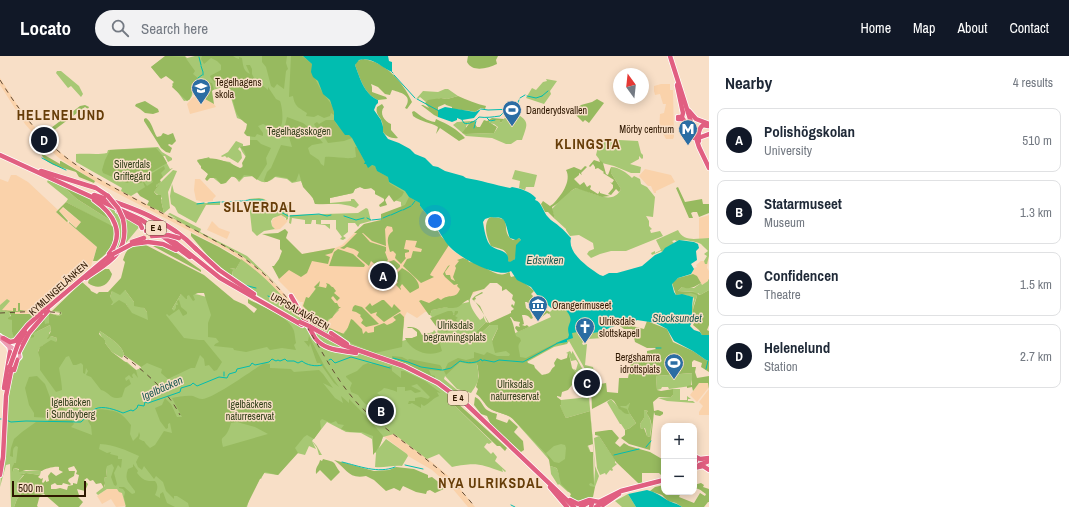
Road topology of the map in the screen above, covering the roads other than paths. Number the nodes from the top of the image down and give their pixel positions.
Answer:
1 (669, 56) edge
2 (676, 81) junction
3 (681, 91) junction
4 (708, 126) edge
5 (709, 134) edge
6 (696, 139) junction
7 (0, 154) edge
8 (709, 168) edge
9 (41, 171) junction
10 (709, 172) edge
11 (72, 188) junction
12 (94, 195) junction
13 (88, 196) junction
14 (146, 240) junction
15 (196, 249) junction
16 (114, 253) junction
17 (100, 263) junction
18 (210, 270) junction
19 (76, 284) junction
20 (291, 296) dead end
21 (269, 304) junction
22 (45, 311) junction
23 (301, 323) junction
24 (310, 328) junction
25 (332, 333) dead end
26 (1, 337) edge
27 (10, 352) junction
28 (19, 352) junction
29 (357, 353) junction
30 (363, 353) junction
31 (12, 364) junction
32 (3, 430) junction
33 (697, 458) edge
34 (1, 459) edge
35 (709, 460) edge
36 (697, 466) edge
37 (0, 467) edge
38 (697, 467) edge
39 (709, 468) edge
40 (536, 470) junction
41 (0, 475) edge
42 (546, 483) junction
43 (661, 483) edge
44 (661, 483) edge
45 (620, 494) junction
46 (561, 500) junction
47 (570, 500) junction
48 (589, 500) junction
49 (602, 501) junction
50 (564, 507) edge
51 (567, 507) edge
52 (574, 507) edge
53 (581, 507) edge
54 (593, 507) edge
55 (601, 507) edge

1 - 2 highway
1 - 3 highway
2 - 6 highway
2 - 6 highway
3 - 4 highway
3 - 6 highway
4 - 6 highway
5 - 6 highway
6 - 8 highway
6 - 10 highway
7 - 9 highway, UPPSALAVÄGEN / E 4
7 - 11 highway, UPPSALAVÄGEN / E 4
9 - 12 highway, UPPSALAVÄGEN / E 4
9 - 19 highway, bridge
11 - 13 highway
11 - 18 highway, UPPSALAVÄGEN / E 4
12 - 15 highway
12 - 21 highway, UPPSALAVÄGEN / E 4
13 - 17 highway
13 - 18 highway
14 - 15 highway, bridge
14 - 16 highway, bridge
14 - 18 highway
15 - 21 highway
16 - 17 highway
16 - 19 highway
17 - 22 highway, KYMLINGELÄNKEN
18 - 23 highway, UPPSALAVÄGEN / E 4
19 - 22 highway, KYMLINGELÄNKEN
20 - 29 highway
21 - 23 highway, UPPSALAVÄGEN / E 4
22 - 26 highway
22 - 28 highway
22 - 31 highway, KYMLINGELÄNKEN, bridge
23 - 24 highway, UPPSALAVÄGEN / E 4, bridge
24 - 29 highway, UPPSALAVÄGEN / E 4
24 - 30 highway, UPPSALAVÄGEN / E 4
25 - 30 highway
26 - 27 main road
26 - 28 main road
27 - 31 highway
27 - 31 main road
28 - 31 main road
29 - 42 highway, UPPSALAVÄGEN / E 4
30 - 40 highway, UPPSALAVÄGEN / E 4
31 - 32 highway, KYMLINGELÄNKEN
32 - 34 highway, KYMLINGELÄNKEN
32 - 41 highway, KYMLINGELÄNKEN
33 - 35 highway
34 - 37 highway, KYMLINGELÄNKEN
35 - 36 highway
38 - 39 highway
40 - 47 highway, E 4
40 - 52 highway, UPPSALAVÄGEN / E 4
42 - 46 highway
42 - 52 highway, UPPSALAVÄGEN / E 4
43 - 45 highway
44 - 49 highway
45 - 54 highway
45 - 55 highway
46 - 50 highway
46 - 51 highway
47 - 48 highway
47 - 52 highway, E 4
48 - 49 highway
48 - 54 highway
49 - 54 main road
53 - 54 highway

